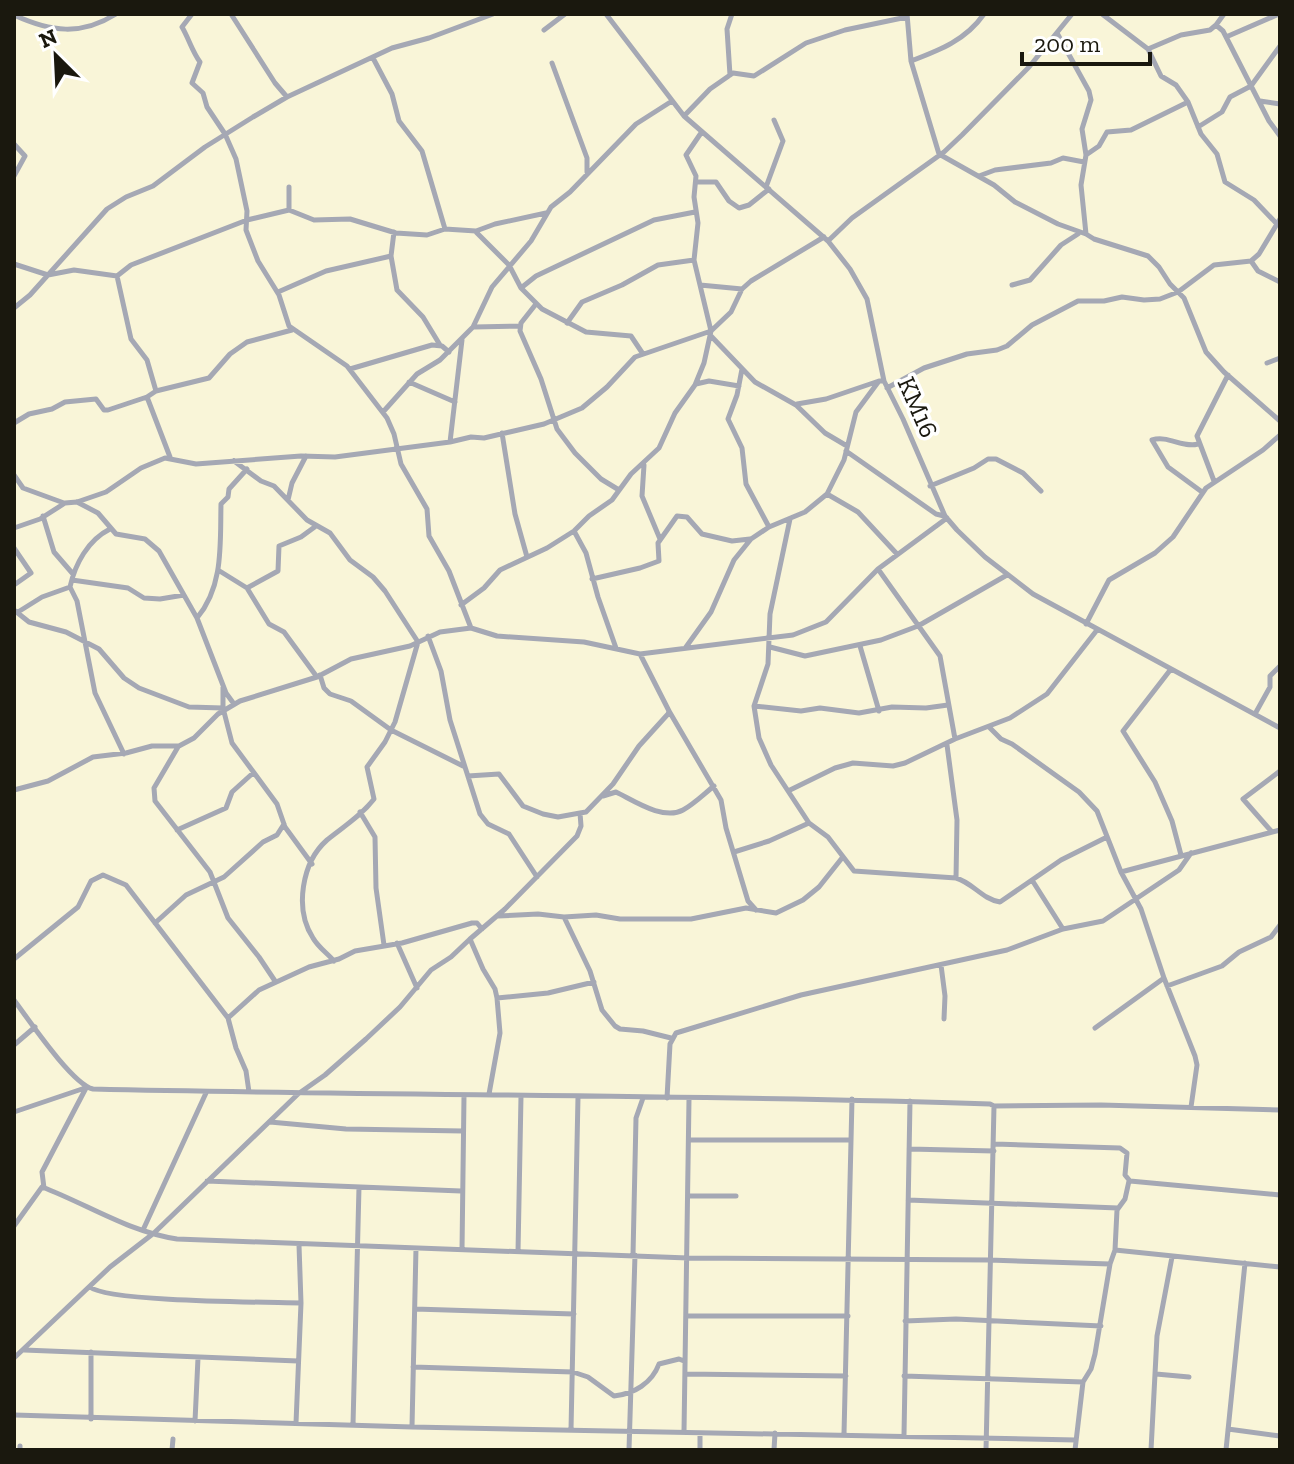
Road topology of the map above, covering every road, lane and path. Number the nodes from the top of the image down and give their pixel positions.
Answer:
1 (116, 14) edge
2 (192, 14) edge
3 (231, 14) edge
4 (466, 14) edge
5 (493, 14) edge
6 (565, 14) edge
7 (606, 14) edge
8 (732, 14) edge
9 (984, 14) edge
10 (1072, 14) edge
11 (1102, 14) edge
12 (1224, 14) edge
13 (1279, 14) edge
14 (14, 15) edge
15 (907, 16) edge
16 (467, 22) junction
17 (1216, 25) junction
18 (544, 30) dead end
19 (1057, 33) junction
20 (1226, 37) junction
21 (1280, 46) edge
22 (1148, 49) junction
23 (373, 58) junction
24 (911, 61) junction
25 (552, 63) dead end
26 (730, 75) junction
27 (1251, 86) junction
28 (287, 97) junction
29 (672, 101) junction
30 (1259, 101) junction
31 (1188, 102) junction
32 (1280, 104) edge
33 (684, 116) junction
34 (774, 120) dead end
35 (1198, 127) junction
36 (701, 133) junction
37 (225, 134) junction
38 (1280, 136) edge
39 (14, 144) edge
40 (939, 154) junction
41 (1085, 158) junction
42 (587, 173) junction
43 (14, 176) edge
44 (978, 176) junction
45 (696, 182) junction
46 (289, 187) dead end
47 (767, 188) junction
48 (289, 210) junction
49 (695, 212) junction
50 (546, 213) junction
51 (247, 220) junction
52 (445, 229) junction
53 (476, 231) junction
54 (394, 232) junction
55 (1083, 234) junction
56 (826, 239) junction
57 (391, 256) junction
58 (694, 260) junction
59 (1251, 261) junction
60 (14, 264) edge
61 (509, 265) junction
62 (48, 275) junction
63 (117, 276) junction
64 (1280, 282) edge
65 (700, 285) junction
66 (1012, 285) dead end
67 (521, 288) junction
68 (742, 289) junction
69 (278, 292) junction
70 (1178, 292) junction
71 (536, 304) junction
72 (14, 308) edge
73 (567, 323) junction
74 (520, 326) junction
75 (473, 327) junction
76 (292, 330) junction
77 (711, 333) junction
78 (462, 339) junction
79 (440, 345) junction
80 (449, 352) junction
81 (643, 354) junction
82 (1280, 358) edge
83 (1267, 363) dead end
84 (350, 369) junction
85 (742, 369) junction
86 (1228, 375) junction
87 (881, 381) junction
88 (409, 382) junction
89 (695, 385) junction
90 (739, 386) junction
91 (887, 388) junction
92 (156, 391) junction
93 (147, 397) junction
94 (455, 402) junction
95 (796, 405) junction
96 (382, 412) junction
97 (554, 420) junction
98 (1280, 421) edge
99 (14, 423) edge
100 (502, 433) junction
101 (1280, 435) edge
102 (450, 442) junction
103 (1198, 444) junction
104 (397, 449) junction
105 (847, 449) junction
106 (306, 456) junction
107 (170, 457) junction
108 (233, 461) junction
109 (644, 465) junction
110 (247, 469) junction
111 (14, 475) edge
112 (1214, 481) junction
113 (930, 486) junction
114 (619, 490) junction
115 (1041, 491) dead end
116 (1202, 492) junction
117 (827, 494) junction
118 (288, 500) junction
119 (77, 502) junction
120 (65, 503) junction
121 (43, 516) junction
122 (946, 517) junction
123 (790, 519) junction
124 (316, 526) junction
125 (769, 527) junction
126 (14, 528) edge
127 (110, 529) junction
128 (574, 531) junction
129 (660, 539) junction
130 (751, 539) junction
131 (14, 548) edge
132 (897, 554) junction
133 (527, 557) junction
134 (878, 569) junction
135 (218, 570) junction
136 (1007, 575) junction
137 (592, 579) junction
138 (72, 581) junction
139 (14, 585) edge
140 (247, 588) junction
141 (185, 595) junction
142 (461, 605) junction
143 (16, 611) edge
144 (197, 618) junction
145 (1086, 624) junction
146 (918, 626) junction
147 (471, 628) junction
148 (1097, 630) junction
149 (428, 636) junction
150 (418, 642) junction
151 (84, 643) junction
152 (770, 644) junction
153 (860, 646) junction
154 (616, 648) junction
155 (686, 648) junction
156 (640, 654) junction
157 (1280, 666) edge
158 (1171, 669) junction
159 (318, 676) junction
160 (223, 685) junction
161 (234, 704) junction
162 (948, 705) junction
163 (754, 706) junction
164 (223, 709) junction
165 (669, 711) junction
166 (879, 711) junction
167 (1255, 714) junction
168 (990, 728) junction
169 (1280, 728) edge
170 (391, 730) junction
171 (955, 739) junction
172 (947, 745) junction
173 (179, 746) junction
174 (124, 754) junction
175 (463, 766) junction
176 (1280, 771) edge
177 (253, 773) junction
178 (468, 776) junction
179 (714, 786) junction
180 (14, 790) edge
181 (788, 791) junction
182 (599, 798) junction
183 (360, 812) junction
184 (580, 813) junction
185 (809, 823) junction
186 (284, 824) junction
187 (177, 830) junction
188 (1278, 831) edge
189 (1107, 837) junction
190 (734, 852) junction
191 (1191, 853) junction
192 (1181, 855) junction
193 (842, 858) junction
194 (312, 864) junction
195 (1121, 872) junction
196 (537, 877) junction
197 (956, 878) junction
198 (1032, 880) junction
199 (216, 881) junction
200 (1147, 893) junction
201 (1134, 900) junction
202 (1141, 909) junction
203 (756, 910) junction
204 (498, 916) junction
205 (564, 917) junction
206 (155, 923) junction
207 (1280, 925) edge
208 (482, 929) junction
209 (1063, 929) junction
210 (470, 939) junction
211 (397, 943) junction
212 (384, 945) junction
213 (14, 959) edge
214 (334, 961) junction
215 (941, 965) junction
216 (1164, 978) junction
217 (275, 981) junction
218 (594, 982) junction
219 (1167, 986) junction
220 (417, 988) junction
221 (497, 998) junction
222 (14, 1000) edge
223 (228, 1018) junction
224 (944, 1019) dead end
225 (35, 1027) junction
226 (1095, 1028) dead end
227 (671, 1038) junction
228 (14, 1045) edge
229 (86, 1088) junction
230 (249, 1092) junction
231 (206, 1093) junction
232 (298, 1094) junction
233 (489, 1094) junction
234 (464, 1096) junction
235 (521, 1096) junction
236 (578, 1097) junction
237 (643, 1098) junction
238 (667, 1098) junction
239 (689, 1099) junction
240 (852, 1099) junction
241 (910, 1101) junction
242 (994, 1106) junction
243 (1191, 1107) junction
244 (1280, 1110) edge
245 (14, 1112) edge
246 (269, 1122) junction
247 (463, 1131) junction
248 (689, 1140) junction
249 (851, 1140) junction
250 (995, 1147) junction
251 (909, 1149) junction
252 (206, 1181) junction
253 (1129, 1181) junction
254 (359, 1187) junction
255 (44, 1188) junction
256 (461, 1191) junction
257 (1280, 1195) edge
258 (688, 1196) junction
259 (736, 1196) dead end
260 (908, 1200) junction
261 (993, 1202) junction
262 (1118, 1208) junction
263 (14, 1226) edge
264 (143, 1230) junction
265 (154, 1233) junction
266 (299, 1245) junction
267 (357, 1246) junction
268 (416, 1248) junction
269 (462, 1250) junction
270 (1115, 1250) junction
271 (518, 1252) junction
272 (575, 1255) junction
273 (634, 1256) junction
274 (1172, 1257) junction
275 (688, 1258) junction
276 (907, 1259) junction
277 (849, 1260) junction
278 (989, 1260) junction
279 (1245, 1263) junction
280 (1110, 1264) junction
281 (1280, 1267) edge
282 (90, 1287) junction
283 (301, 1303) junction
284 (415, 1309) junction
285 (574, 1314) junction
286 (687, 1316) junction
287 (848, 1316) junction
288 (905, 1321) junction
289 (989, 1321) junction
290 (1101, 1326) junction
291 (23, 1350) junction
292 (91, 1352) junction
293 (198, 1357) junction
294 (14, 1358) edge
295 (298, 1361) junction
296 (684, 1361) junction
297 (413, 1367) junction
298 (573, 1372) junction
299 (685, 1374) junction
300 (1156, 1374) junction
301 (846, 1376) junction
302 (904, 1376) junction
303 (1189, 1377) dead end
304 (987, 1380) junction
305 (1083, 1382) junction
306 (630, 1394) junction
307 (14, 1415) edge
308 (91, 1419) junction
309 (195, 1421) junction
310 (296, 1423) junction
311 (353, 1425) junction
312 (412, 1427) junction
313 (1228, 1429) junction
314 (571, 1430) junction
315 (630, 1432) junction
316 (684, 1432) junction
317 (775, 1433) junction
318 (700, 1434) junction
319 (844, 1434) junction
320 (904, 1435) junction
321 (1280, 1436) edge
322 (986, 1438) junction
323 (173, 1439) dead end
324 (1076, 1440) junction
325 (172, 1450) edge
326 (629, 1450) edge
327 (700, 1450) edge
328 (774, 1450) edge
329 (986, 1450) edge
330 (1075, 1450) edge
331 (1151, 1450) edge
332 (1226, 1450) edge

1 - 14 street
2 - 37 street
3 - 28 street
4 - 16 street
5 - 16 street
6 - 18 street
7 - 29 street, KM16
8 - 26 street
9 - 24 street
10 - 19 street
11 - 22 street
12 - 17 street
13 - 20 street
15 - 24 street
15 - 26 street
16 - 23 street
17 - 20 street
17 - 22 street
19 - 40 street
19 - 41 street
20 - 27 street
21 - 27 street
22 - 31 street
23 - 28 street
23 - 52 street
24 - 40 street
25 - 42 street
26 - 33 street
27 - 30 street
27 - 35 street
28 - 37 street
29 - 33 street, KM16
29 - 42 street
30 - 32 street
30 - 38 street
31 - 35 street
31 - 41 street
33 - 36 street, KM16
34 - 47 street
35 - 59 street
36 - 45 street
36 - 47 street, KM16
37 - 51 street
37 - 62 street
39 - 43 street
40 - 44 street
40 - 56 street
41 - 44 street
41 - 55 street
42 - 50 street
44 - 55 street
45 - 47 street
45 - 49 street
46 - 48 street
47 - 56 street, KM16
48 - 51 street
48 - 54 street
49 - 58 street
49 - 67 street
50 - 53 street
50 - 61 street
51 - 63 street
51 - 69 street
52 - 53 street
52 - 54 street
53 - 61 street
54 - 57 street
55 - 66 street
55 - 70 street
56 - 68 street
56 - 87 street, KM16
57 - 69 street
57 - 79 street
58 - 65 street
58 - 73 street
59 - 64 street
59 - 70 street
60 - 62 street
61 - 67 street
61 - 75 street
62 - 63 street
62 - 72 street
63 - 92 street
65 - 68 street
65 - 77 street
67 - 71 street
68 - 77 street
69 - 76 street
70 - 86 street
70 - 91 street
71 - 73 street
71 - 74 street
73 - 81 street
74 - 75 street
74 - 97 street
75 - 78 street
76 - 84 street
76 - 92 street
77 - 81 street
77 - 85 street
77 - 89 street
78 - 80 street
78 - 94 street
79 - 80 street
79 - 84 street
80 - 88 street
81 - 97 street
82 - 83 street
84 - 96 street
85 - 90 street
85 - 95 street
86 - 98 street
86 - 103 street
87 - 91 street, KM16
87 - 95 street
87 - 105 street
88 - 94 street
88 - 96 street
89 - 90 street
89 - 109 street
90 - 125 street
91 - 113 street, KM16
92 - 93 street
93 - 99 street
93 - 107 street
94 - 102 street
95 - 105 street
96 - 104 street
97 - 100 street
97 - 114 street
100 - 102 street
100 - 133 street
101 - 112 street
102 - 104 street
103 - 112 street
103 - 116 street
104 - 106 street
104 - 142 street
105 - 117 street
105 - 122 street
106 - 108 street
106 - 118 street
107 - 108 street
107 - 119 street
108 - 110 street
109 - 114 street
109 - 129 street
110 - 118 street
110 - 135 street
111 - 120 street
112 - 116 street
113 - 115 street
113 - 122 street, KM16
114 - 128 street
116 - 145 street
117 - 123 street
117 - 132 street
118 - 124 street
119 - 120 street
119 - 127 street
120 - 121 street
121 - 126 street
121 - 138 street
122 - 132 street
122 - 136 street, KM16
123 - 125 street
123 - 152 street
124 - 140 street
124 - 150 street
125 - 130 street
127 - 138 street
127 - 141 street
128 - 133 street
128 - 137 street
129 - 130 street
129 - 137 street
130 - 155 street
131 - 139 street
132 - 134 street
133 - 142 street
134 - 146 street
134 - 152 street
135 - 140 street
135 - 144 street
136 - 145 street, KM16
136 - 146 street
137 - 154 street
138 - 141 street
138 - 143 street
138 - 151 street
140 - 159 street
141 - 144 street
142 - 147 street
143 - 151 street
144 - 160 street
145 - 148 street, KM16
146 - 153 street
146 - 162 street
147 - 149 street
147 - 154 street
148 - 158 street, KM16
148 - 168 street
149 - 150 street
149 - 175 street
150 - 159 street
150 - 170 street
151 - 164 street
151 - 174 street
152 - 153 street
152 - 155 street
152 - 163 street
153 - 166 street
154 - 156 street
155 - 156 street
156 - 165 street
157 - 167 street
158 - 167 street, KM16
158 - 192 street
159 - 161 street
159 - 170 street
160 - 161 street
160 - 164 street
161 - 164 street
162 - 166 street
162 - 171 street
163 - 166 street
163 - 181 street
164 - 173 street
164 - 177 street
165 - 179 street
165 - 182 street
167 - 169 street, KM16
168 - 171 street
168 - 189 street
170 - 175 street
170 - 183 street
171 - 172 street
172 - 181 street
172 - 197 street
173 - 174 street
173 - 187 street
174 - 180 street
175 - 178 street
176 - 188 street
177 - 186 street
177 - 187 street
178 - 184 street
178 - 196 street
179 - 182 street
179 - 190 street
181 - 185 street
182 - 184 street
183 - 194 street
183 - 212 street
184 - 196 street
185 - 190 street
185 - 193 street
186 - 194 street
186 - 199 street
187 - 199 street
188 - 191 street
189 - 195 street
189 - 198 street
190 - 203 street
191 - 192 street
191 - 200 street
192 - 195 street
193 - 197 street
193 - 203 street
194 - 214 street
195 - 201 street
196 - 204 street
197 - 198 street
198 - 209 street
199 - 206 street
199 - 217 street
200 - 201 street
200 - 202 street
201 - 202 street
201 - 209 street
202 - 216 street
203 - 205 street
204 - 205 street
204 - 208 street
205 - 218 street
206 - 213 street
206 - 223 street
207 - 219 street
208 - 210 street
208 - 211 street
209 - 215 street
210 - 220 street
210 - 221 street
211 - 212 street
211 - 220 street
212 - 214 street
214 - 217 street
215 - 224 street
215 - 227 street
216 - 219 street
216 - 226 street
217 - 223 street
218 - 221 street
218 - 227 street
219 - 243 street
220 - 232 street
221 - 233 street
222 - 225 street
223 - 230 street
225 - 228 street
225 - 229 street
227 - 238 street
229 - 231 street
229 - 245 street
229 - 255 street
230 - 231 street
230 - 232 street
231 - 264 street
232 - 234 street
232 - 246 street
233 - 234 street
233 - 235 street
234 - 247 street
235 - 236 street
235 - 271 street
236 - 237 street
236 - 272 street
237 - 238 street
237 - 273 street
238 - 239 street
239 - 240 street
239 - 248 street
240 - 241 street
240 - 249 street
241 - 242 street
241 - 251 street
242 - 243 street
242 - 250 street
243 - 244 street
246 - 247 street
246 - 252 street
247 - 256 street
248 - 249 street
248 - 258 street
249 - 277 street
250 - 251 street
250 - 253 street
250 - 261 street
251 - 260 street
252 - 254 street
252 - 265 street
253 - 257 street
253 - 262 street
254 - 256 street
254 - 267 street
255 - 263 street
255 - 264 street
256 - 269 street
258 - 259 street
258 - 275 street
260 - 261 street
260 - 276 street
261 - 262 street
261 - 278 street
262 - 270 street
264 - 265 street
265 - 266 street
265 - 282 street
266 - 267 street
266 - 283 street
267 - 268 street
267 - 311 street
268 - 269 street
268 - 284 street
269 - 271 street
270 - 274 street
270 - 280 street
271 - 272 street
272 - 273 street
272 - 285 street
273 - 275 street
273 - 306 street
274 - 279 street
274 - 300 street
275 - 277 street
275 - 286 street
276 - 277 street
276 - 278 street
276 - 288 street
277 - 287 street
278 - 280 street
278 - 289 street
279 - 281 street
279 - 313 street
280 - 290 street
282 - 283 street
282 - 291 street
283 - 295 street
284 - 285 street
284 - 297 street
285 - 298 street
286 - 287 street
286 - 296 street
287 - 301 street
288 - 289 street
288 - 302 street
289 - 290 street
289 - 304 street
290 - 305 street
291 - 292 street
291 - 294 street
292 - 293 street
292 - 308 street
293 - 295 street
293 - 309 street
295 - 310 street
296 - 299 street
296 - 306 street
297 - 298 street
297 - 312 street
298 - 306 street
298 - 314 street
299 - 301 street
299 - 316 street
300 - 303 street
300 - 331 street
301 - 319 street
302 - 304 street
302 - 320 street
304 - 305 street
304 - 322 street
305 - 324 street
306 - 315 street
307 - 308 street
308 - 309 street
309 - 310 street
310 - 311 street
311 - 312 street
312 - 314 street
313 - 321 street
313 - 332 street
314 - 315 street
315 - 316 street
315 - 326 street
316 - 318 street
317 - 318 street
317 - 319 street
317 - 328 street
318 - 327 street
319 - 320 street
320 - 322 street
322 - 324 street
322 - 329 street
323 - 325 street
324 - 330 street

